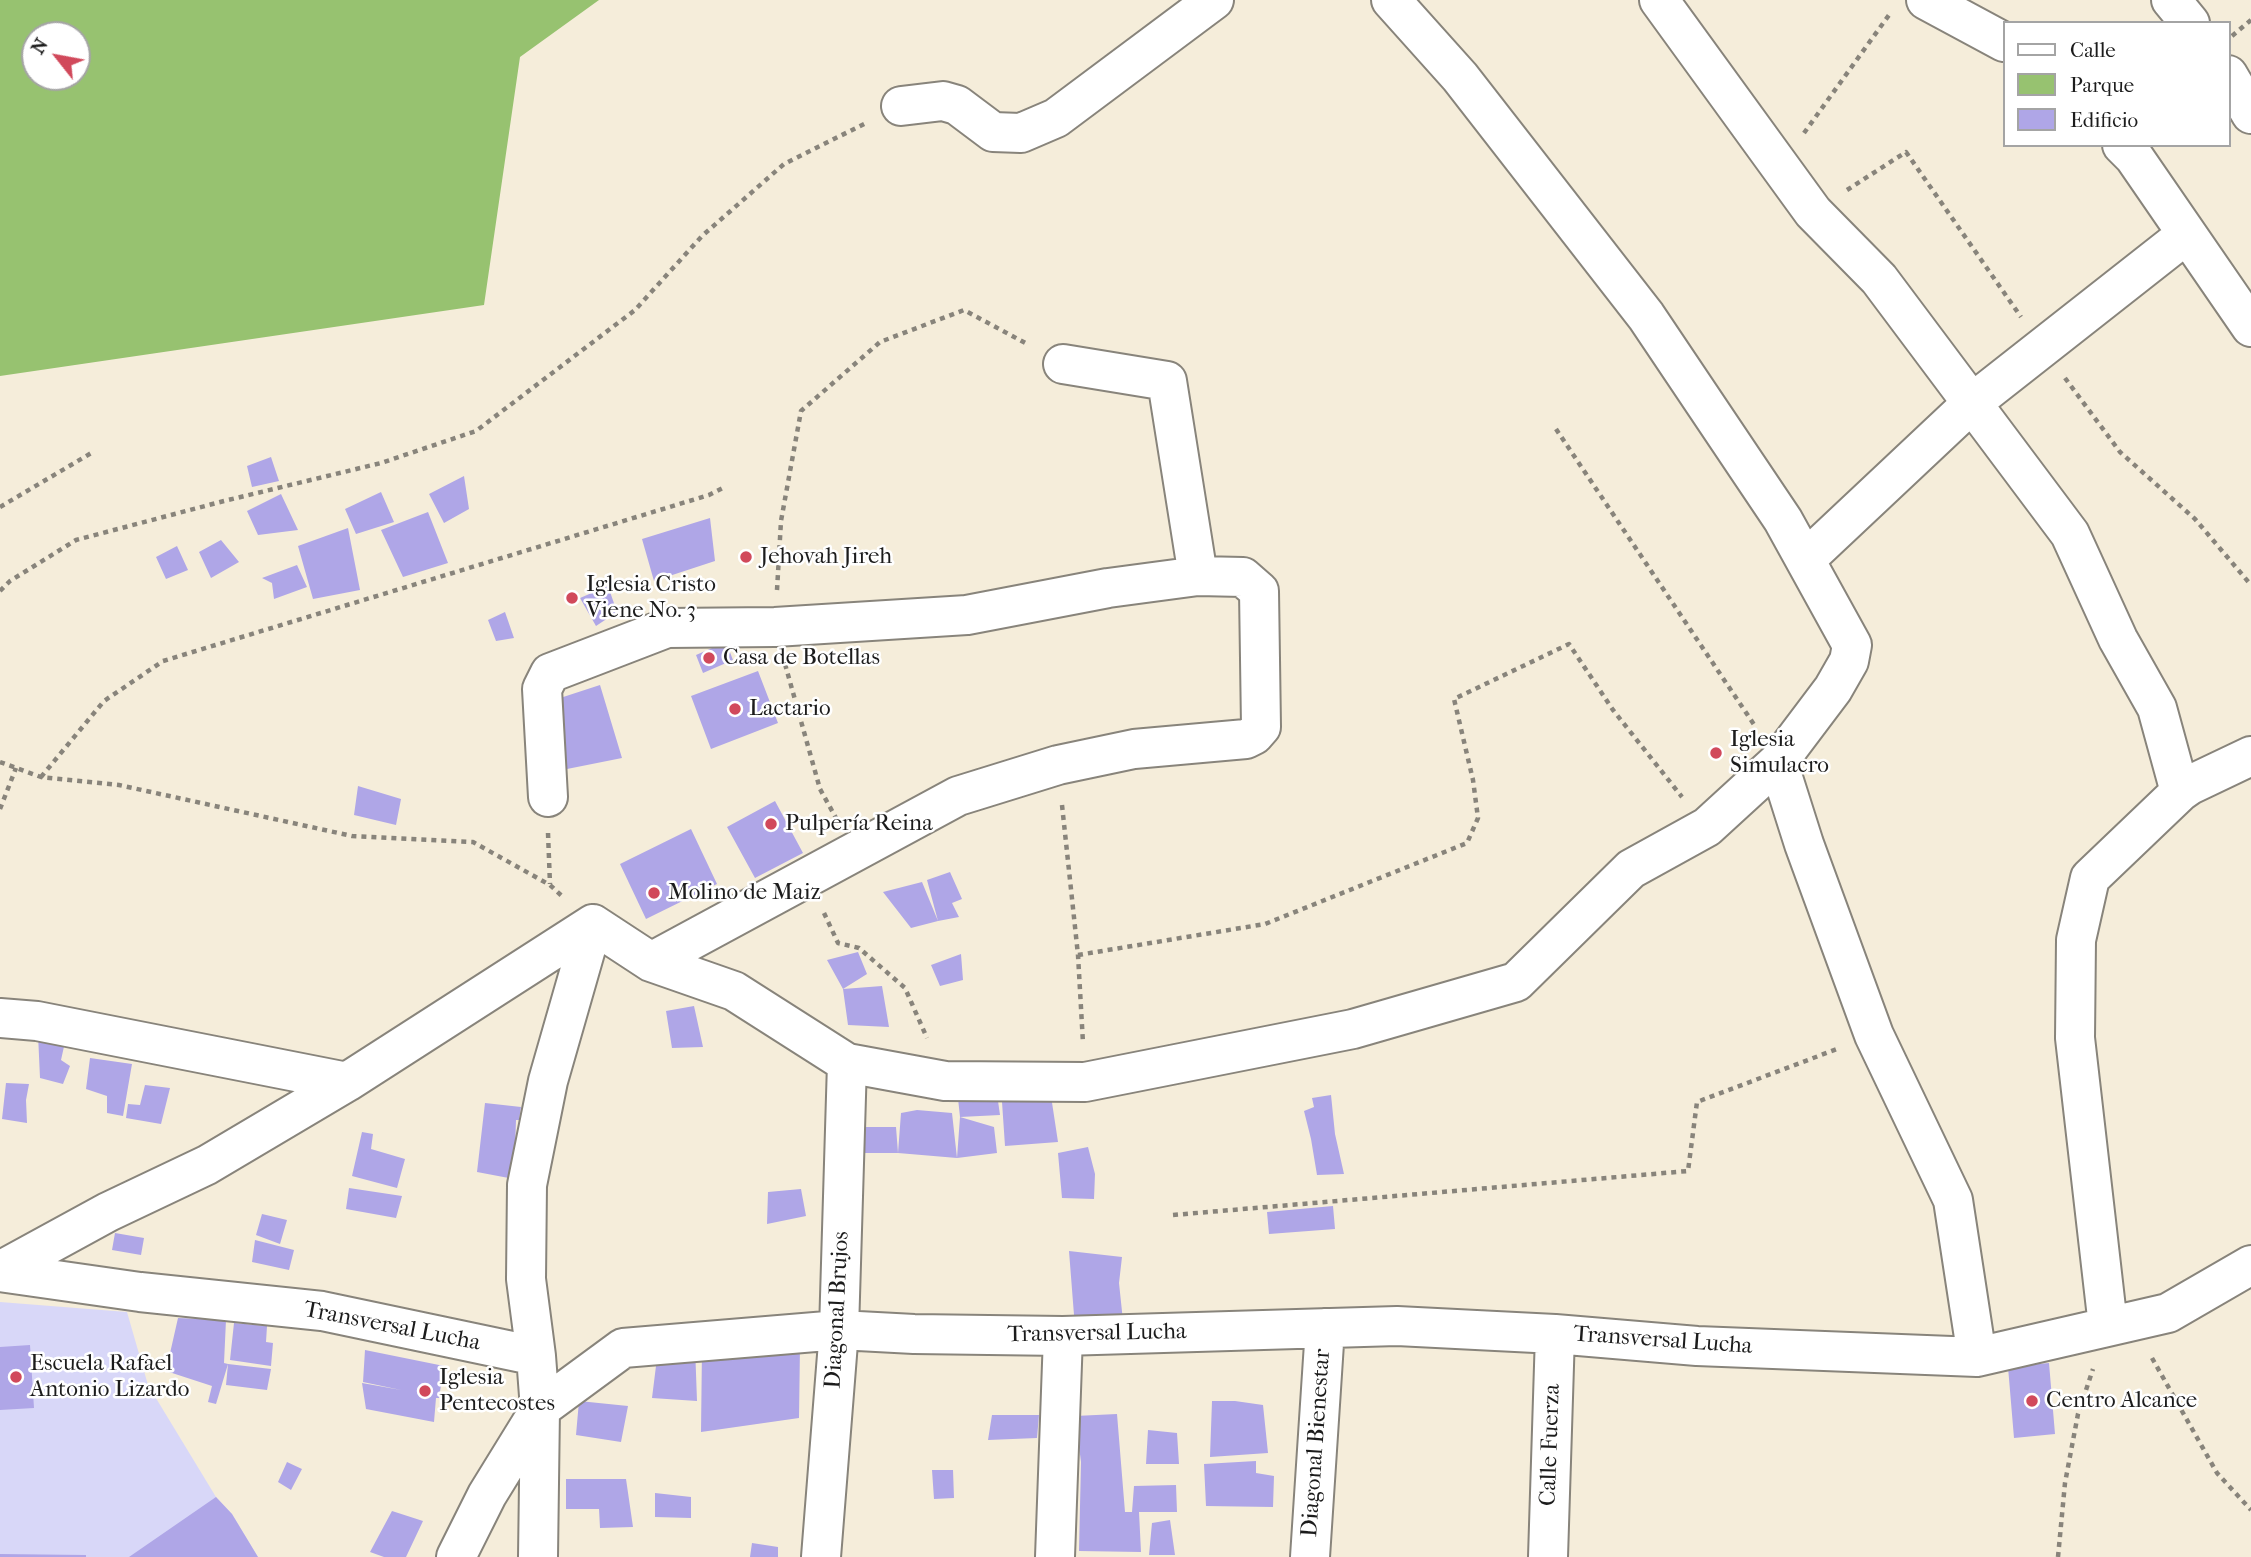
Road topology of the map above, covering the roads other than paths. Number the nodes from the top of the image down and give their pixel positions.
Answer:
1 (1214, 0) edge
2 (1391, 0) edge
3 (1659, 0) edge
4 (2171, 0) edge
5 (1909, 6) edge
6 (2188, 21) edge
7 (2002, 41) edge
8 (2230, 78) edge
9 (901, 106) road end
10 (2251, 114) edge
11 (2124, 147) edge
12 (2187, 234) junction
13 (2251, 327) edge
14 (1063, 364) road end
15 (1972, 403) junction
16 (1805, 560) junction
17 (1198, 576) junction
18 (2251, 756) edge
19 (1778, 762) junction
20 (2180, 792) junction
21 (548, 797) road end
22 (593, 924) junction
23 (651, 962) junction
24 (0, 1018) edge
25 (847, 1063) junction
26 (347, 1083) junction
27 (2251, 1265) edge
28 (0, 1272) edge
29 (2120, 1323) junction
30 (1325, 1328) junction
31 (839, 1330) junction
32 (1555, 1334) junction
33 (1063, 1336) junction
34 (536, 1356) junction
35 (1977, 1357) junction
36 (540, 1409) junction
37 (456, 1557) edge
38 (538, 1557) edge
39 (821, 1557) edge
40 (1055, 1557) edge
41 (1310, 1557) edge
42 (1548, 1557) edge

1 - 9 street
2 - 16 street
3 - 15 street
4 - 6 street
5 - 7 street
8 - 10 street
11 - 12 street
12 - 13 street
12 - 15 street
14 - 17 street
15 - 16 street
15 - 20 street
16 - 19 street
17 - 21 street
17 - 23 street
18 - 20 street
19 - 25 street
19 - 35 street
20 - 29 street
22 - 23 street
22 - 26 street
22 - 34 street
23 - 25 street
24 - 26 street
25 - 31 street, Diagonal Brujos
26 - 28 street
27 - 29 street, Transversal Lucha
28 - 34 street, Transversal Lucha
29 - 35 street, Transversal Lucha
30 - 32 street, Transversal Lucha
30 - 33 street, Transversal Lucha
30 - 41 street, Diagonal Bienestar
31 - 33 street, Transversal Lucha
31 - 36 street, Transversal Lucha
31 - 39 street, Diagonal Brujos
32 - 35 street, Transversal Lucha
32 - 42 street, Calle Fuerza
33 - 40 street
34 - 36 street
36 - 37 street
36 - 38 street

